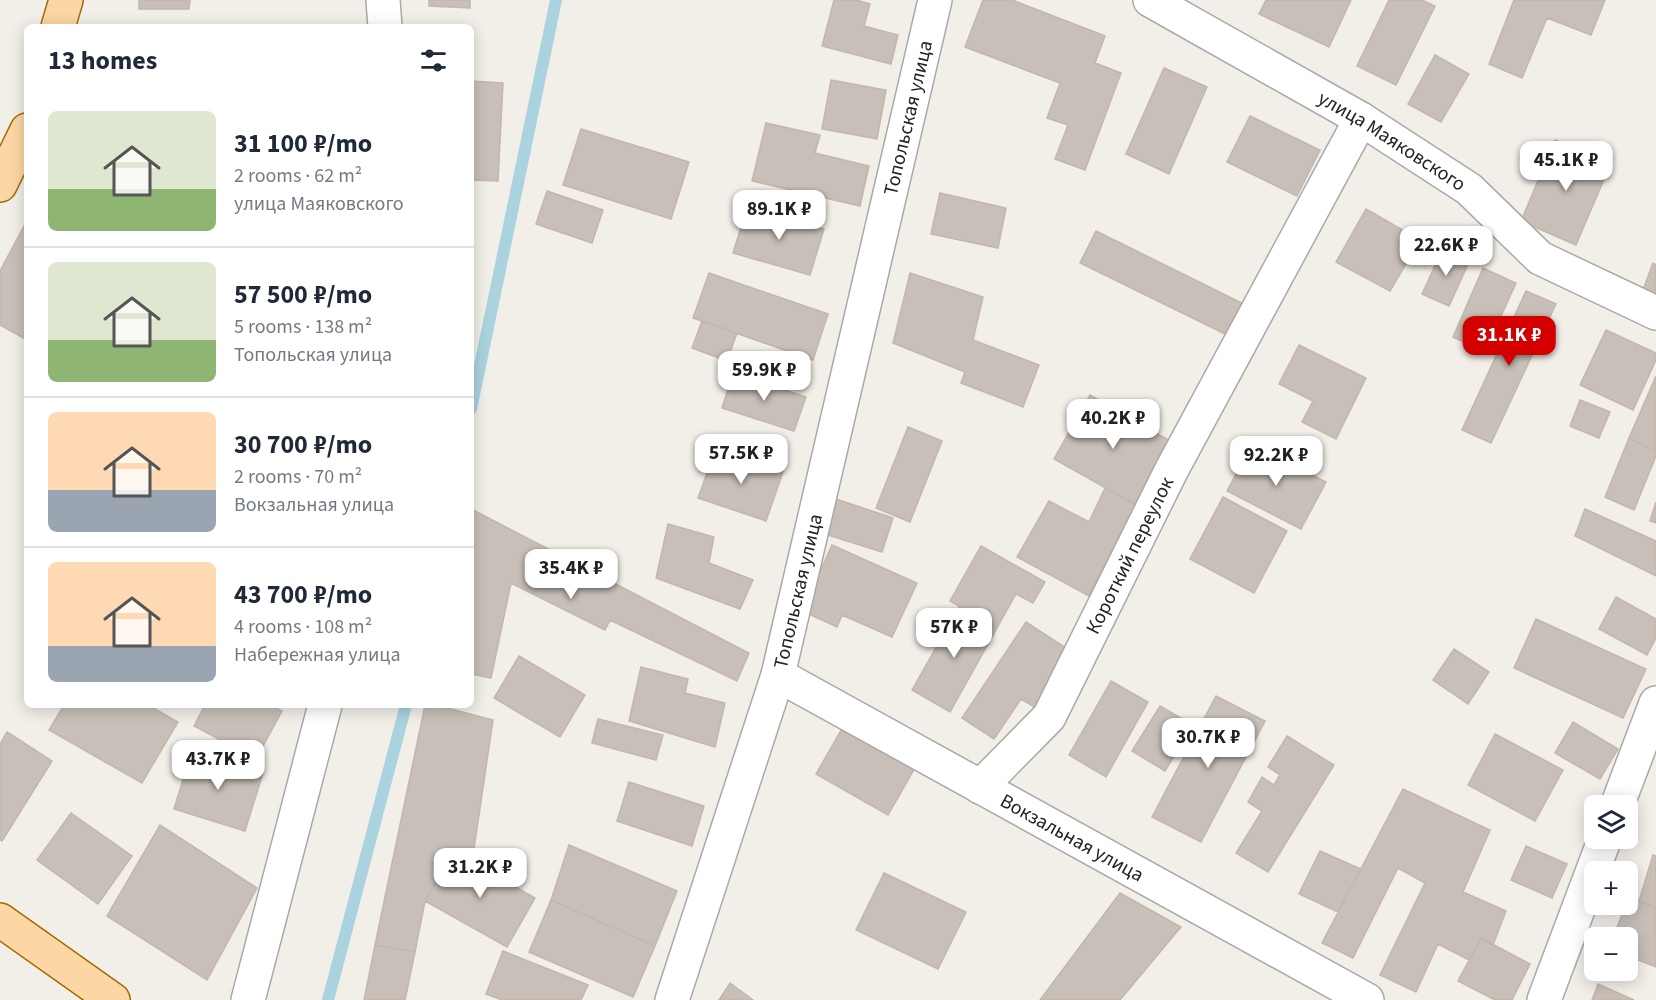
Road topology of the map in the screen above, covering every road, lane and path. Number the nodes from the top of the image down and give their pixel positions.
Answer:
1 (66, 0) edge
2 (383, 0) edge
3 (935, 0) edge
4 (1150, 0) edge
5 (59, 24) edge
6 (386, 24) edge
7 (1361, 119) junction
8 (24, 136) edge
9 (0, 185) edge
10 (1656, 313) edge
11 (778, 675) junction
12 (1656, 703) edge
13 (324, 708) edge
14 (980, 787) junction
15 (1621, 795) edge
16 (1601, 849) edge
17 (0, 920) edge
18 (113, 1000) edge
19 (248, 1000) edge
20 (672, 1000) edge
21 (1367, 1000) edge
22 (1544, 1000) edge

1 - 5 main road
2 - 6 street
3 - 11 street, Топольская улица
4 - 7 street, улица Маяковского
7 - 10 street, улица Маяковского
7 - 14 street, Короткий переулок
8 - 9 main road
11 - 14 street, Вокзальная улица
11 - 20 street, Топольская улица
12 - 15 street
13 - 19 street
14 - 21 street, Вокзальная улица
16 - 22 street
17 - 18 main road

